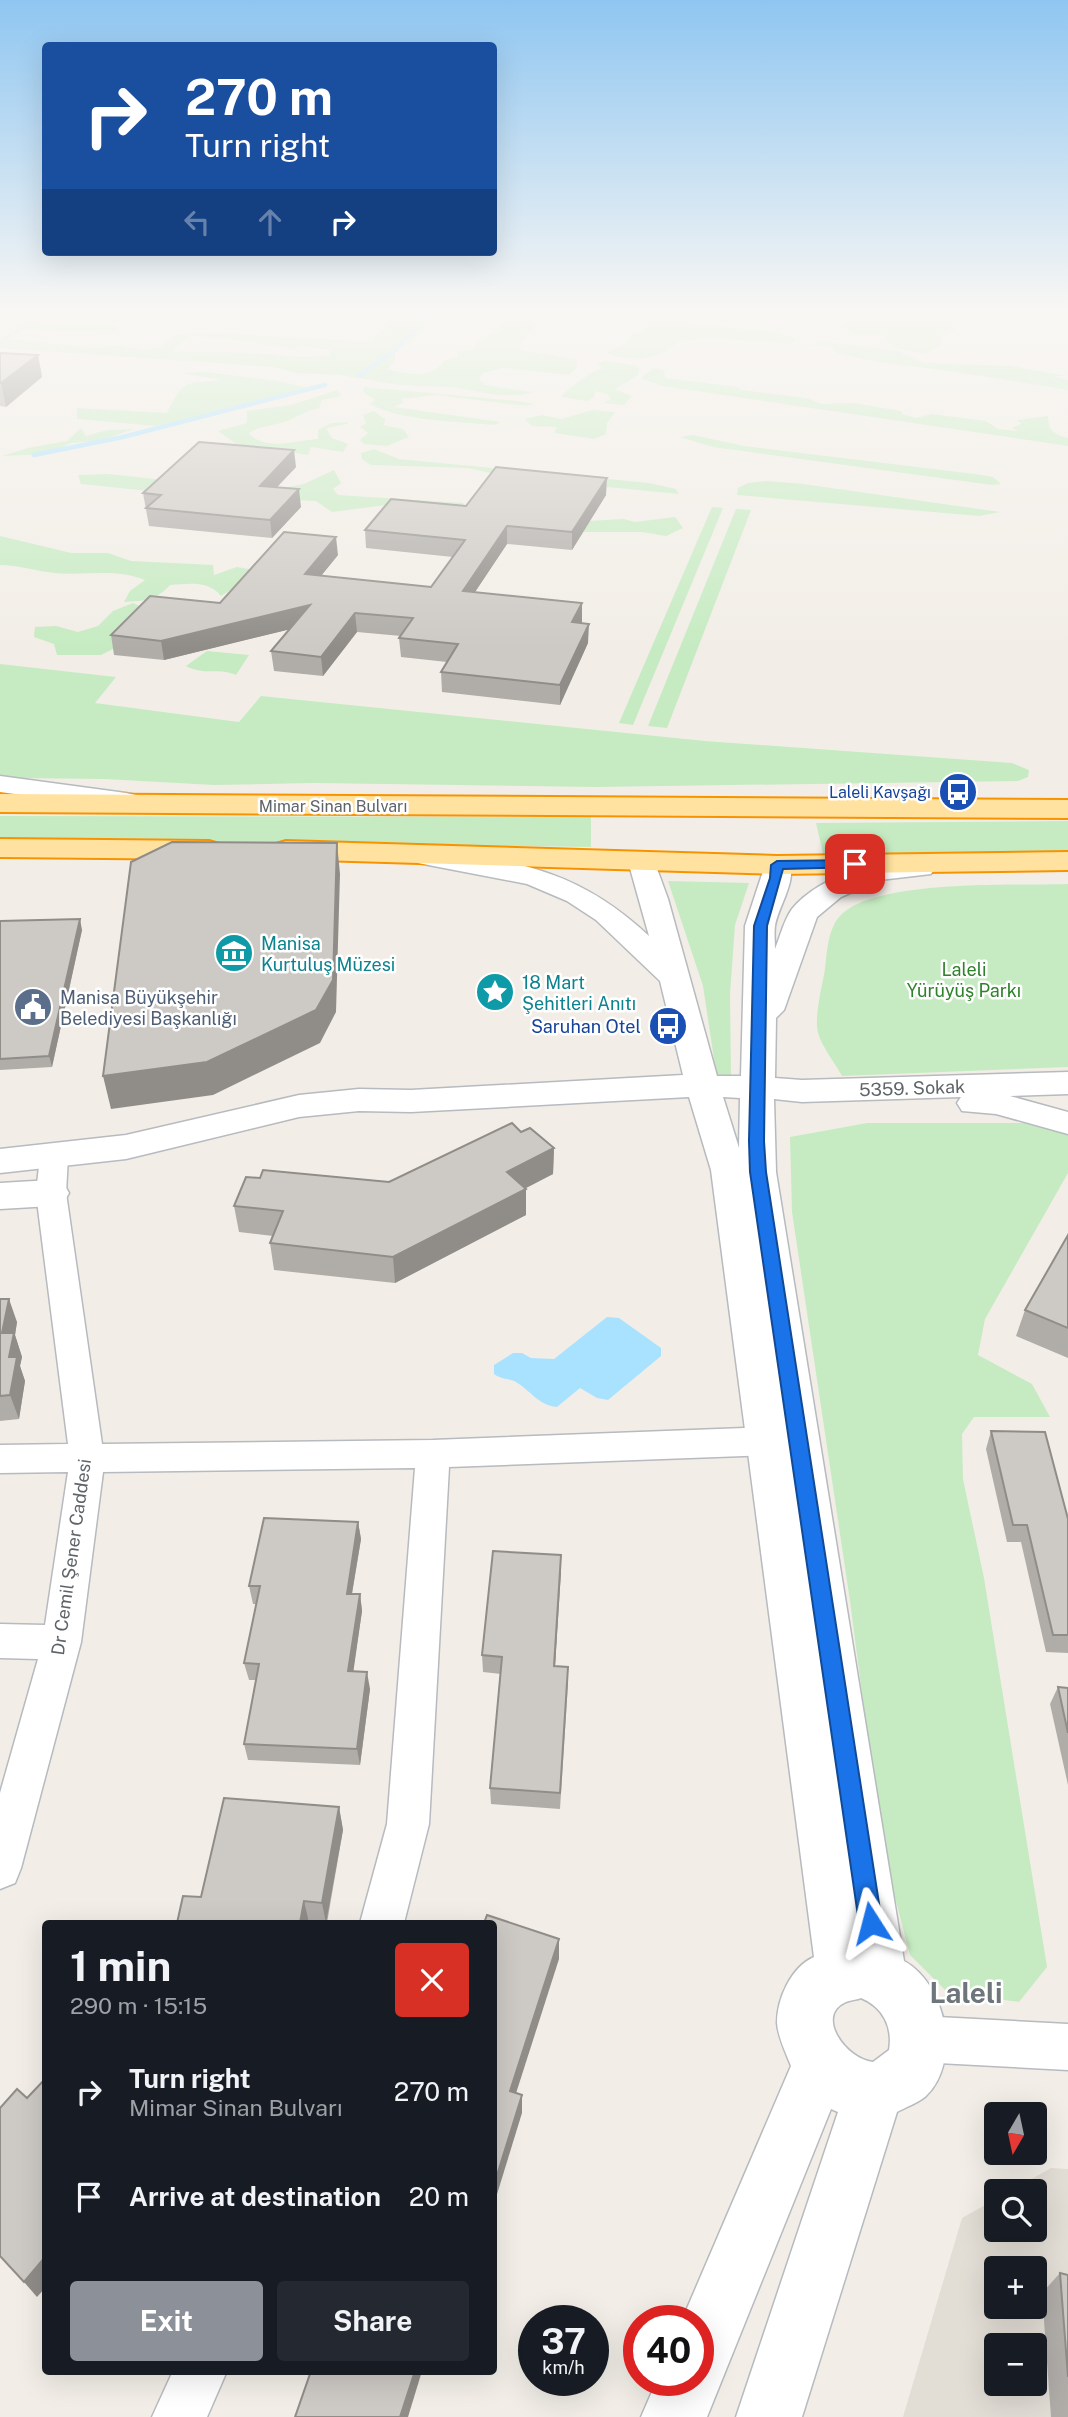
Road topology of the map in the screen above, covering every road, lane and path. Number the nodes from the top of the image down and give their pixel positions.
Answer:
1 (0, 785) edge
2 (0, 803) edge
3 (162, 806) junction
4 (666, 806) junction
5 (738, 807) junction
6 (1068, 809) edge
7 (0, 848) edge
8 (399, 852) junction
9 (642, 861) junction
10 (1003, 861) junction
11 (1068, 861) edge
12 (777, 865) junction
13 (677, 980) junction
14 (760, 1030) junction
15 (1068, 1083) edge
16 (756, 1103) junction
17 (708, 1105) junction
18 (1068, 1122) edge
19 (54, 1157) junction
20 (0, 1161) edge
21 (51, 1193) junction
22 (0, 1195) edge
23 (768, 1441) junction
24 (433, 1454) junction
25 (87, 1458) junction
26 (0, 1459) edge
27 (0, 1641) edge
28 (62, 1642) junction
29 (0, 1868) edge
30 (383, 1920) edge
31 (861, 1974) junction
32 (919, 2039) junction
33 (1068, 2047) edge
34 (820, 2065) junction
35 (874, 2092) junction
36 (714, 2320) edge
37 (199, 2375) edge
38 (683, 2396) edge
39 (179, 2417) edge
40 (674, 2417) edge
41 (769, 2417) edge

1 - 3 street
2 - 3 highway, Mimar Sinan Bulvarı
3 - 4 highway, Mimar Sinan Bulvarı
4 - 5 highway, Mimar Sinan Bulvarı
4 - 9 highway
5 - 6 highway
5 - 12 highway
7 - 8 highway
8 - 9 highway
8 - 13 street
9 - 12 highway
9 - 13 street
10 - 11 highway
10 - 12 highway
10 - 14 street
12 - 14 street
13 - 17 street
14 - 16 street
15 - 16 street, 5359. Sokak
16 - 17 street
16 - 18 street
16 - 31 street
17 - 19 street
17 - 23 street
19 - 20 street
19 - 21 street, Dr Cemil Şener Caddesi
21 - 22 street
21 - 25 street, Dr Cemil Şener Caddesi
23 - 24 street
23 - 31 street
24 - 25 street
24 - 30 street
25 - 26 street
25 - 28 street, Dr Cemil Şener Caddesi
27 - 28 street
28 - 29 street, Dr Cemil Şener Caddesi
31 - 32 street
31 - 34 street
32 - 33 street
32 - 35 street
34 - 35 street
34 - 36 street
35 - 41 street
37 - 39 street
38 - 40 street

